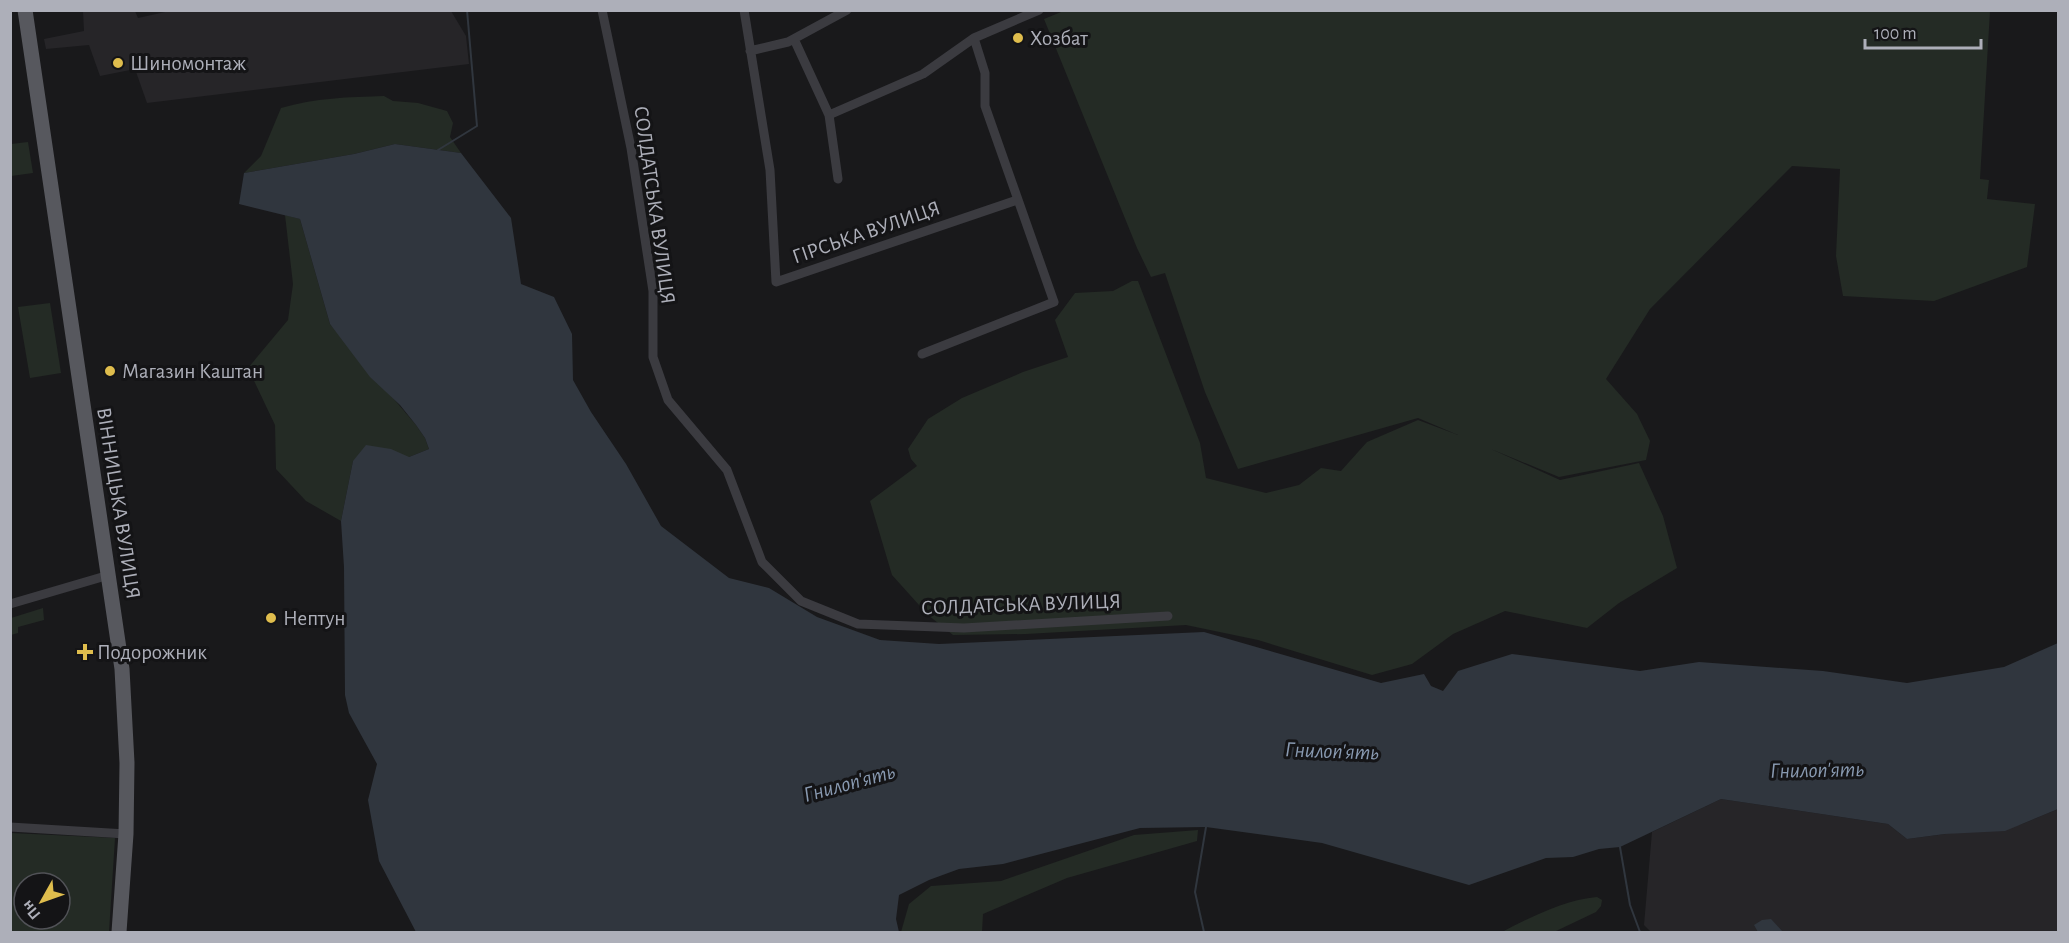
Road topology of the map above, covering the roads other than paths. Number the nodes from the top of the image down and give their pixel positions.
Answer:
1 (25, 10) edge
2 (602, 10) edge
3 (744, 10) edge
4 (847, 10) edge
5 (1039, 10) edge
6 (974, 38) junction
7 (794, 39) junction
8 (750, 51) junction
9 (829, 115) junction
10 (838, 179) dead end
11 (1017, 200) junction
12 (922, 354) dead end
13 (109, 575) junction
14 (10, 604) edge
15 (1168, 616) dead end
16 (10, 827) edge
17 (126, 834) junction
18 (119, 933) edge

1 - 13 main road, ВІННИЦЬКА ВУЛИЦЯ
2 - 15 street, СОЛДАТСЬКА ВУЛИЦЯ
3 - 8 street, ГІРСЬКА ВУЛИЦЯ
4 - 7 street
5 - 6 street
6 - 9 street
6 - 11 street
7 - 8 street
7 - 9 street
8 - 11 street, ГІРСЬКА ВУЛИЦЯ
9 - 10 street
11 - 12 street
13 - 14 street
13 - 17 main road, ВІННИЦЬКА ВУЛИЦЯ
16 - 17 street
17 - 18 main road, ВІННИЦЬКА ВУЛИЦЯ

